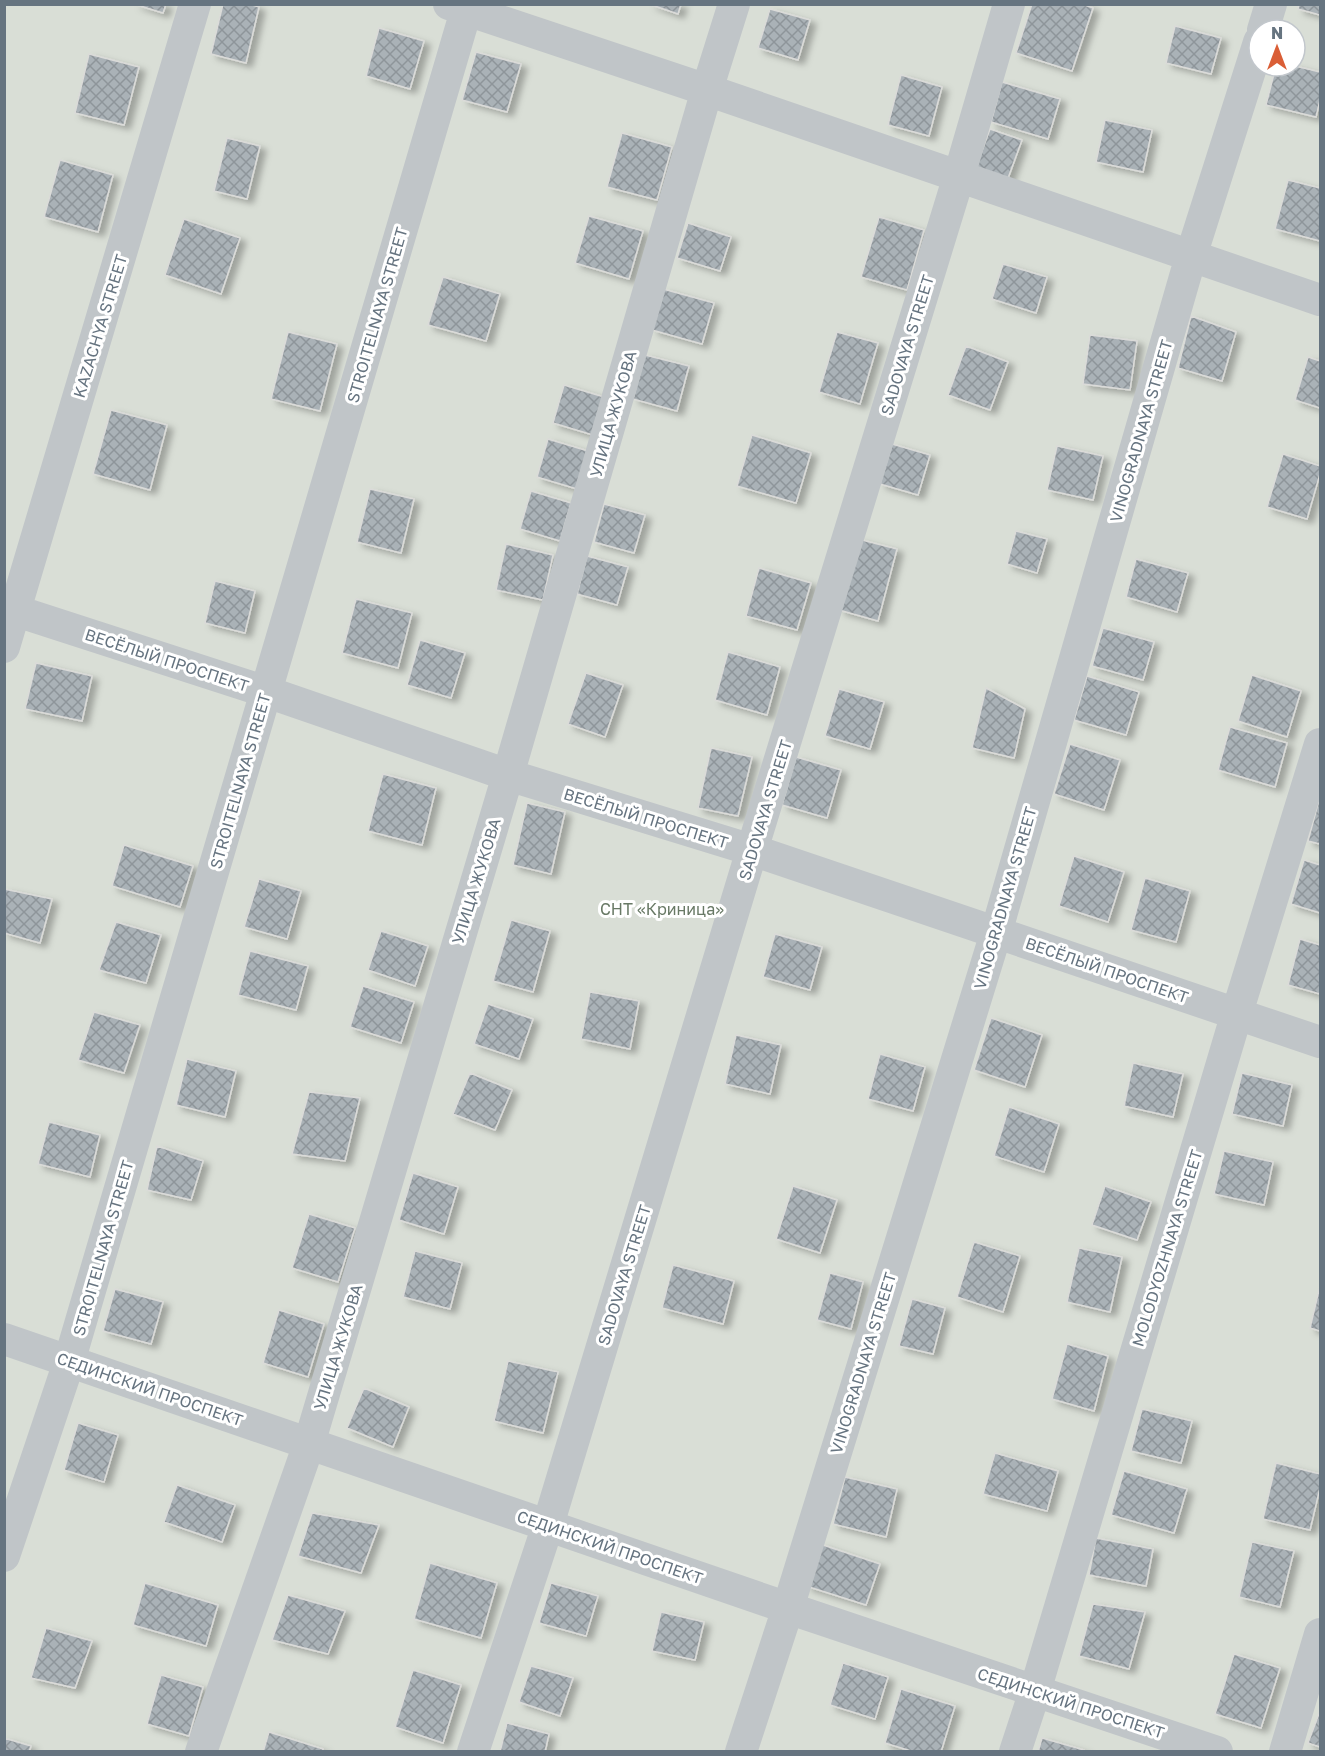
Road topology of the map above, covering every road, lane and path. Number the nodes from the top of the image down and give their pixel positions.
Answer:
1 (195, 4) edge
2 (734, 4) edge
3 (1009, 4) edge
4 (461, 6) edge
5 (1248, 78) edge
6 (707, 90) junction
7 (959, 176) junction
8 (1191, 256) junction
9 (1320, 300) edge
10 (10, 608) edge
11 (4, 647) edge
12 (267, 692) junction
13 (1320, 744) edge
14 (508, 775) junction
15 (752, 850) junction
16 (996, 933) junction
17 (1237, 1013) junction
18 (1320, 1042) edge
19 (4, 1339) edge
20 (69, 1362) junction
21 (309, 1444) junction
22 (548, 1525) junction
23 (4, 1556) edge
24 (788, 1608) junction
25 (1320, 1634) edge
26 (1035, 1691) junction
27 (201, 1752) edge
28 (473, 1752) edge
29 (741, 1752) edge
30 (1015, 1752) edge
31 (1217, 1752) edge
32 (1286, 1752) edge

1 - 10 street, KAZACHYA STREET
2 - 6 street, УЛИЦА ЖУКОВА
3 - 7 street, SADOVAYA STREET
4 - 6 street
4 - 12 street, STROITELNAYA STREET
5 - 8 street, VINOGRADNAYA STREET
6 - 7 street
6 - 14 street, УЛИЦА ЖУКОВА
7 - 8 street
7 - 15 street, SADOVAYA STREET
8 - 9 street
8 - 16 street, VINOGRADNAYA STREET
10 - 11 street, KAZACHYA STREET
10 - 12 street, ВЕСЁЛЫЙ ПРОСПЕКТ
12 - 14 street, ВЕСЁЛЫЙ ПРОСПЕКТ
12 - 20 street, STROITELNAYA STREET
13 - 17 street, MOLODYOZHNAYA STREET
14 - 15 street, ВЕСЁЛЫЙ ПРОСПЕКТ
14 - 21 street, УЛИЦА ЖУКОВА
15 - 16 street, ВЕСЁЛЫЙ ПРОСПЕКТ
15 - 22 street, SADOVAYA STREET
16 - 17 street, ВЕСЁЛЫЙ ПРОСПЕКТ
16 - 24 street, VINOGRADNAYA STREET
17 - 18 street, ВЕСЁЛЫЙ ПРОСПЕКТ
17 - 26 street, MOLODYOZHNAYA STREET
19 - 20 street, СЕДИНСКИЙ ПРОСПЕКТ
20 - 21 street, СЕДИНСКИЙ ПРОСПЕКТ
20 - 23 street, STROITELNAYA STREET
21 - 22 street, СЕДИНСКИЙ ПРОСПЕКТ
21 - 27 street, УЛИЦА ЖУКОВА
22 - 24 street, СЕДИНСКИЙ ПРОСПЕКТ
22 - 28 street, SADOVAYA STREET
24 - 26 street, СЕДИНСКИЙ ПРОСПЕКТ
24 - 29 street, VINOGRADNAYA STREET
25 - 32 street
26 - 30 street, MOLODYOZHNAYA STREET
26 - 31 street, СЕДИНСКИЙ ПРОСПЕКТ

